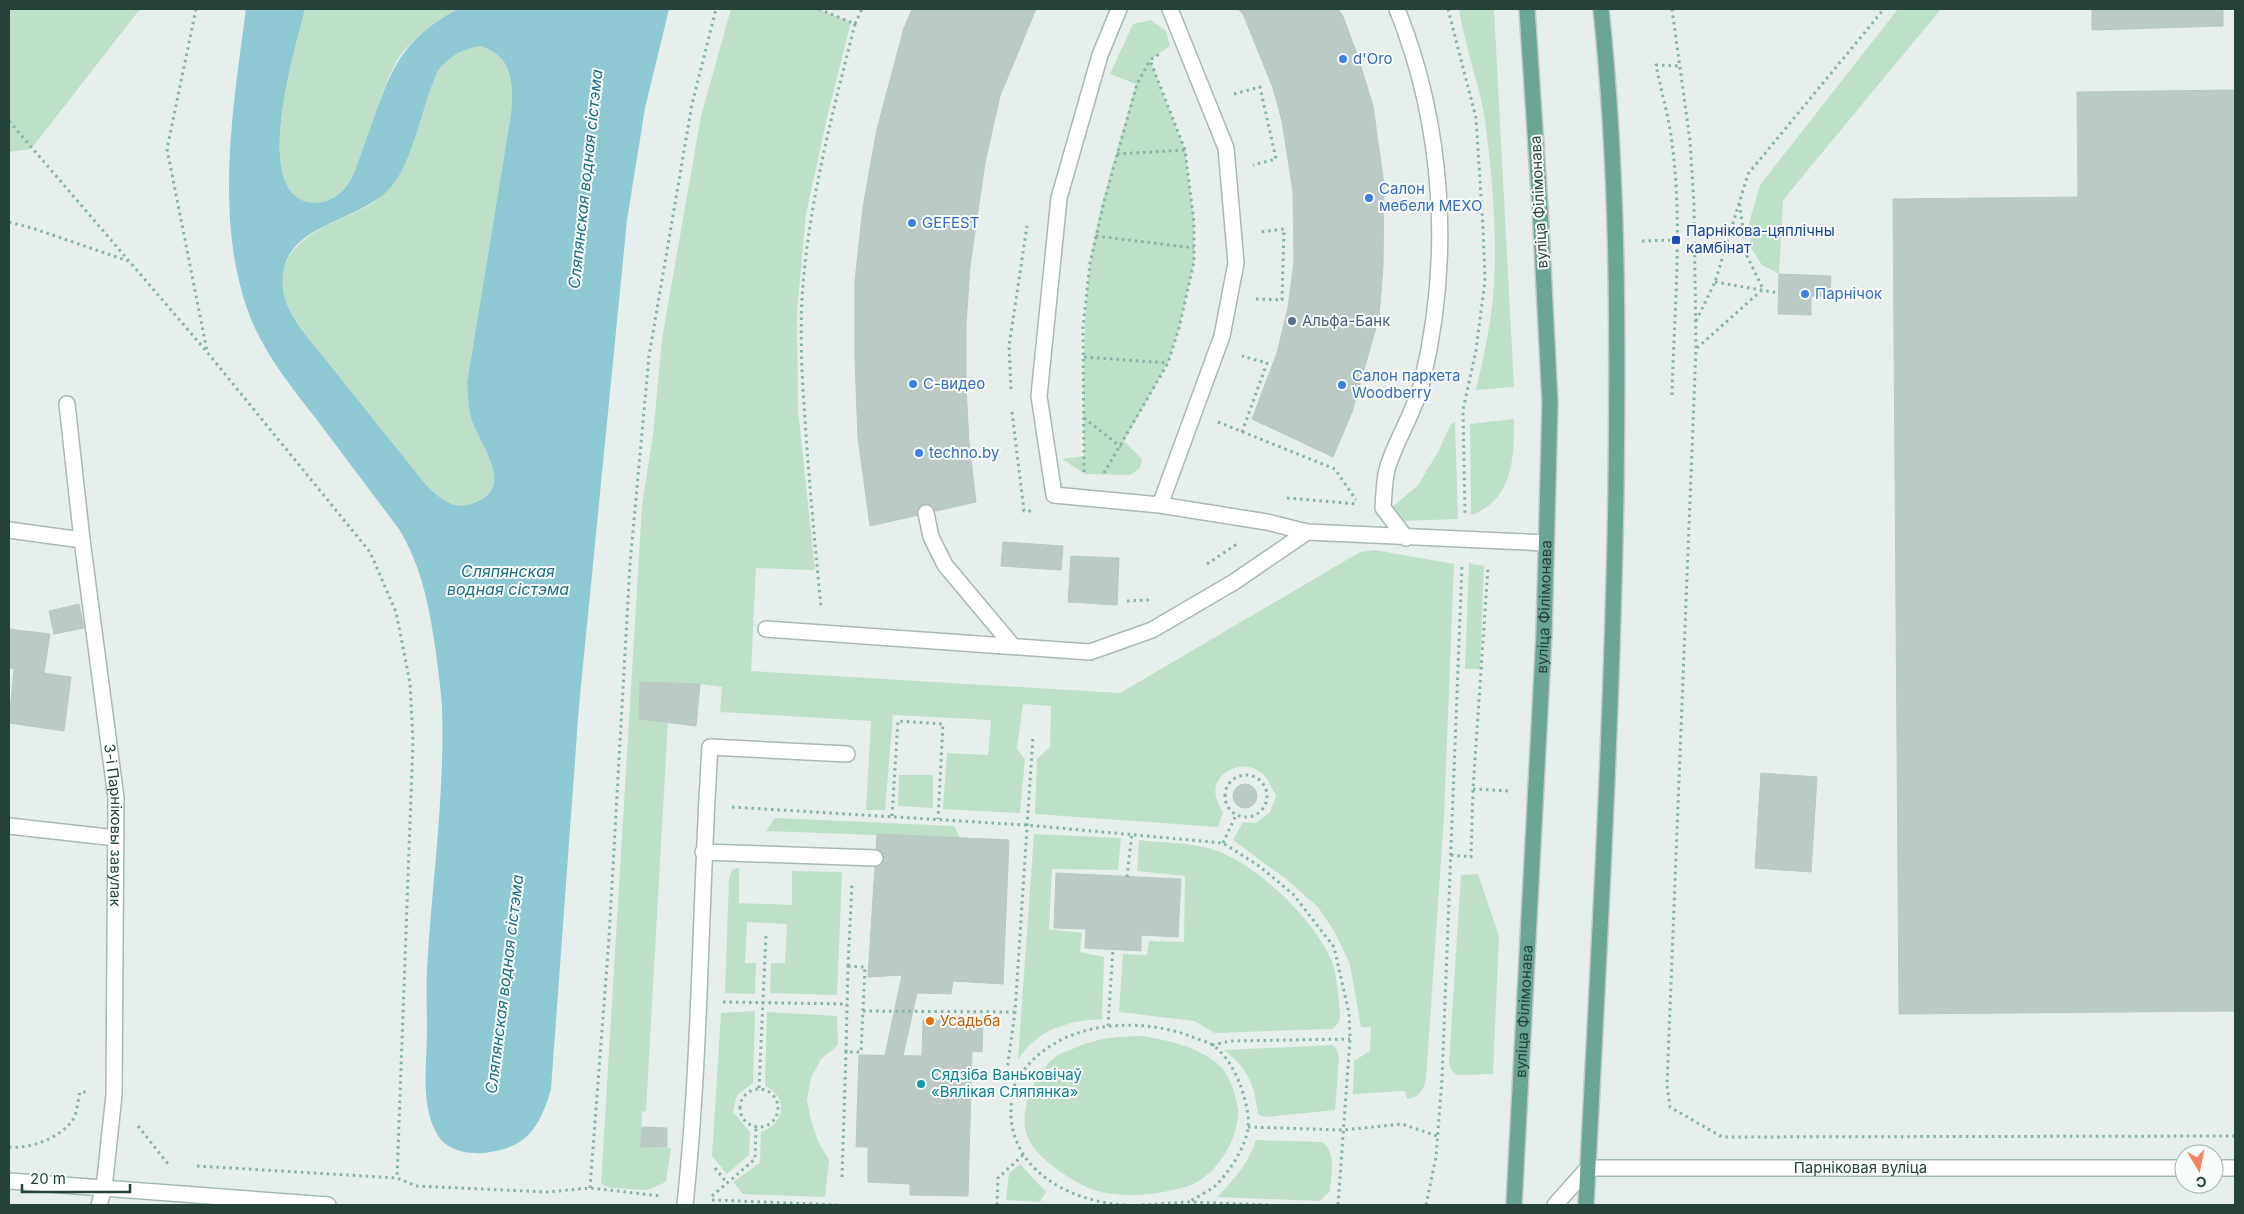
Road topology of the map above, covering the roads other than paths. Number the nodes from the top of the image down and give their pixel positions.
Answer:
1 (1119, 9) edge
2 (1170, 9) edge
3 (1397, 9) edge
4 (1527, 9) edge
5 (1601, 9) edge
6 (67, 404) dead end
7 (1160, 505) junction
8 (926, 513) dead end
9 (9, 530) edge
10 (1307, 532) junction
11 (1406, 538) junction
12 (82, 540) junction
13 (1546, 543) junction
14 (766, 629) dead end
15 (1012, 645) junction
16 (847, 754) dead end
17 (9, 826) edge
18 (116, 838) junction
19 (703, 852) junction
20 (875, 858) dead end
21 (1588, 1168) junction
22 (2174, 1168) edge
23 (9, 1181) edge
24 (104, 1188) junction
25 (99, 1205) edge
26 (328, 1205) edge
27 (685, 1205) edge
28 (1514, 1205) edge
29 (1555, 1205) edge
30 (1586, 1205) edge

1 - 7 street
2 - 7 street
3 - 11 street
4 - 13 main road, вуліца Філімонава
5 - 21 main road
6 - 12 street, 3-і Парніковы завулак
7 - 10 street
8 - 15 street
9 - 12 street
10 - 11 street
10 - 15 street
11 - 13 street
12 - 18 street, 3-і Парніковы завулак
13 - 28 main road, вуліца Філімонава
14 - 15 street
16 - 19 street
17 - 18 street
18 - 24 street, 3-і Парніковы завулак
19 - 20 street
19 - 27 street
21 - 22 street, Парніковая вуліца
21 - 29 street
21 - 30 main road
23 - 24 street
24 - 25 street, 3-і Парніковы завулак
24 - 26 street

